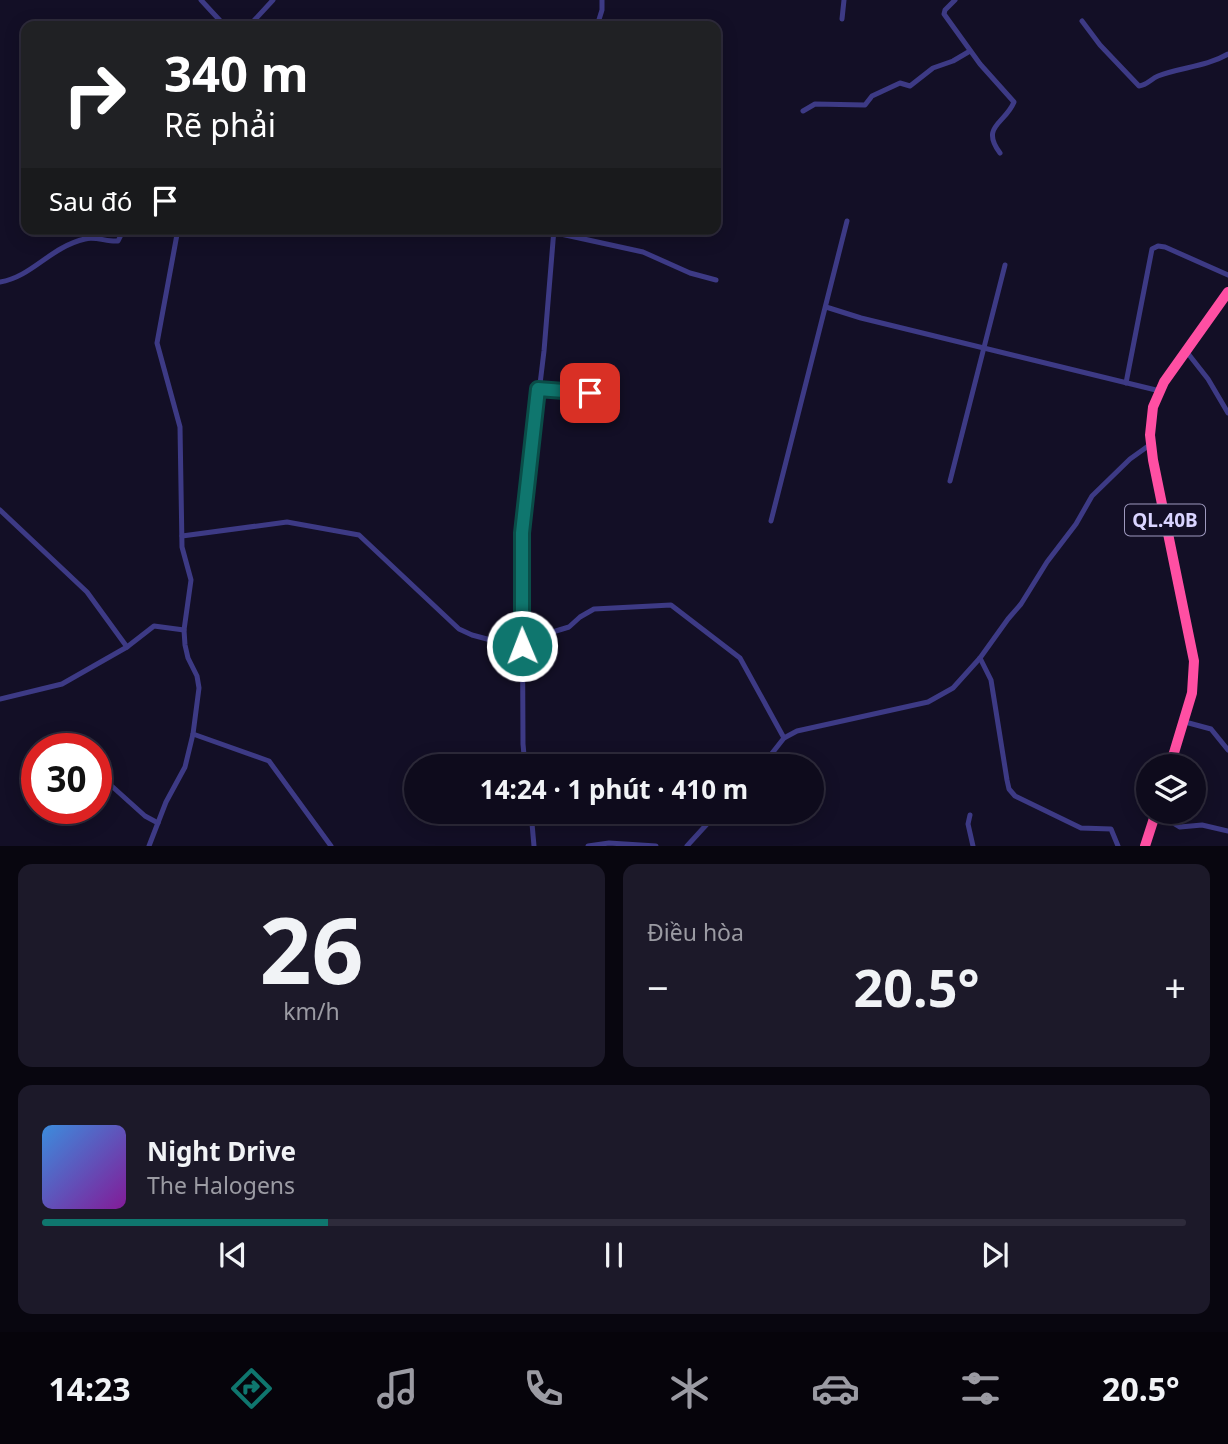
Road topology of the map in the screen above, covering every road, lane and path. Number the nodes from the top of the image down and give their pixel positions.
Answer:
1 (201, 0) edge
2 (273, 0) edge
3 (602, 0) edge
4 (844, 0) edge
5 (955, 0) edge
6 (842, 19) dead end
7 (220, 21) edge
8 (254, 21) edge
9 (599, 21) edge
10 (1082, 21) dead end
11 (970, 51) junction
12 (1228, 54) edge
13 (803, 111) dead end
14 (1000, 153) dead end
15 (848, 221) dead end
16 (121, 235) edge
17 (177, 235) edge
18 (554, 235) edge
19 (571, 235) edge
20 (1005, 265) dead end
21 (1228, 275) edge
22 (716, 280) dead end
23 (0, 282) edge
24 (1228, 292) edge
25 (826, 307) junction
26 (984, 348) junction
27 (1186, 351) junction
28 (1126, 383) junction
29 (538, 389) junction
30 (1160, 391) junction
31 (605, 393) dead end
32 (1228, 413) edge
33 (1151, 444) junction
34 (950, 481) dead end
35 (0, 510) edge
36 (771, 521) dead end
37 (182, 536) junction
38 (184, 630) junction
39 (522, 646) junction
40 (127, 647) junction
41 (980, 658) junction
42 (0, 698) edge
43 (1185, 722) junction
44 (193, 734) junction
45 (784, 738) junction
46 (1228, 750) edge
47 (525, 754) edge
48 (771, 754) edge
49 (1174, 754) edge
50 (112, 786) edge
51 (970, 814) dead end
52 (158, 823) junction
53 (532, 824) edge
54 (707, 824) edge
55 (1152, 824) edge
56 (1175, 824) edge
57 (1228, 831) edge
58 (149, 845) edge
59 (331, 845) edge
60 (534, 845) edge
61 (588, 845) edge
62 (656, 845) edge
63 (687, 845) edge
64 (973, 845) edge
65 (1118, 845) edge
66 (1145, 845) edge

1 - 7 street
2 - 8 street
3 - 9 street
4 - 6 street
5 - 11 street
10 - 12 street
11 - 13 street
11 - 14 street
15 - 25 street
16 - 23 street
17 - 37 street
18 - 29 street
19 - 22 street
20 - 26 street
21 - 28 street
24 - 27 highway, QL.40B
25 - 26 street
25 - 36 street
26 - 28 street
26 - 34 street
27 - 30 highway, QL.40B
27 - 32 street
28 - 30 street
29 - 31 street
29 - 39 street
30 - 33 highway, QL.40B
33 - 41 street
33 - 43 highway, QL.40B
35 - 40 street
37 - 38 street
37 - 39 street
38 - 40 street
38 - 44 street
39 - 45 street
39 - 47 street
40 - 42 street
41 - 45 street
41 - 65 street
43 - 46 street
43 - 49 highway, QL.40B
44 - 52 street
44 - 59 street
45 - 48 street
50 - 52 street
51 - 64 street
52 - 58 street
53 - 60 street
54 - 63 street
55 - 66 highway
56 - 57 street
61 - 62 street

